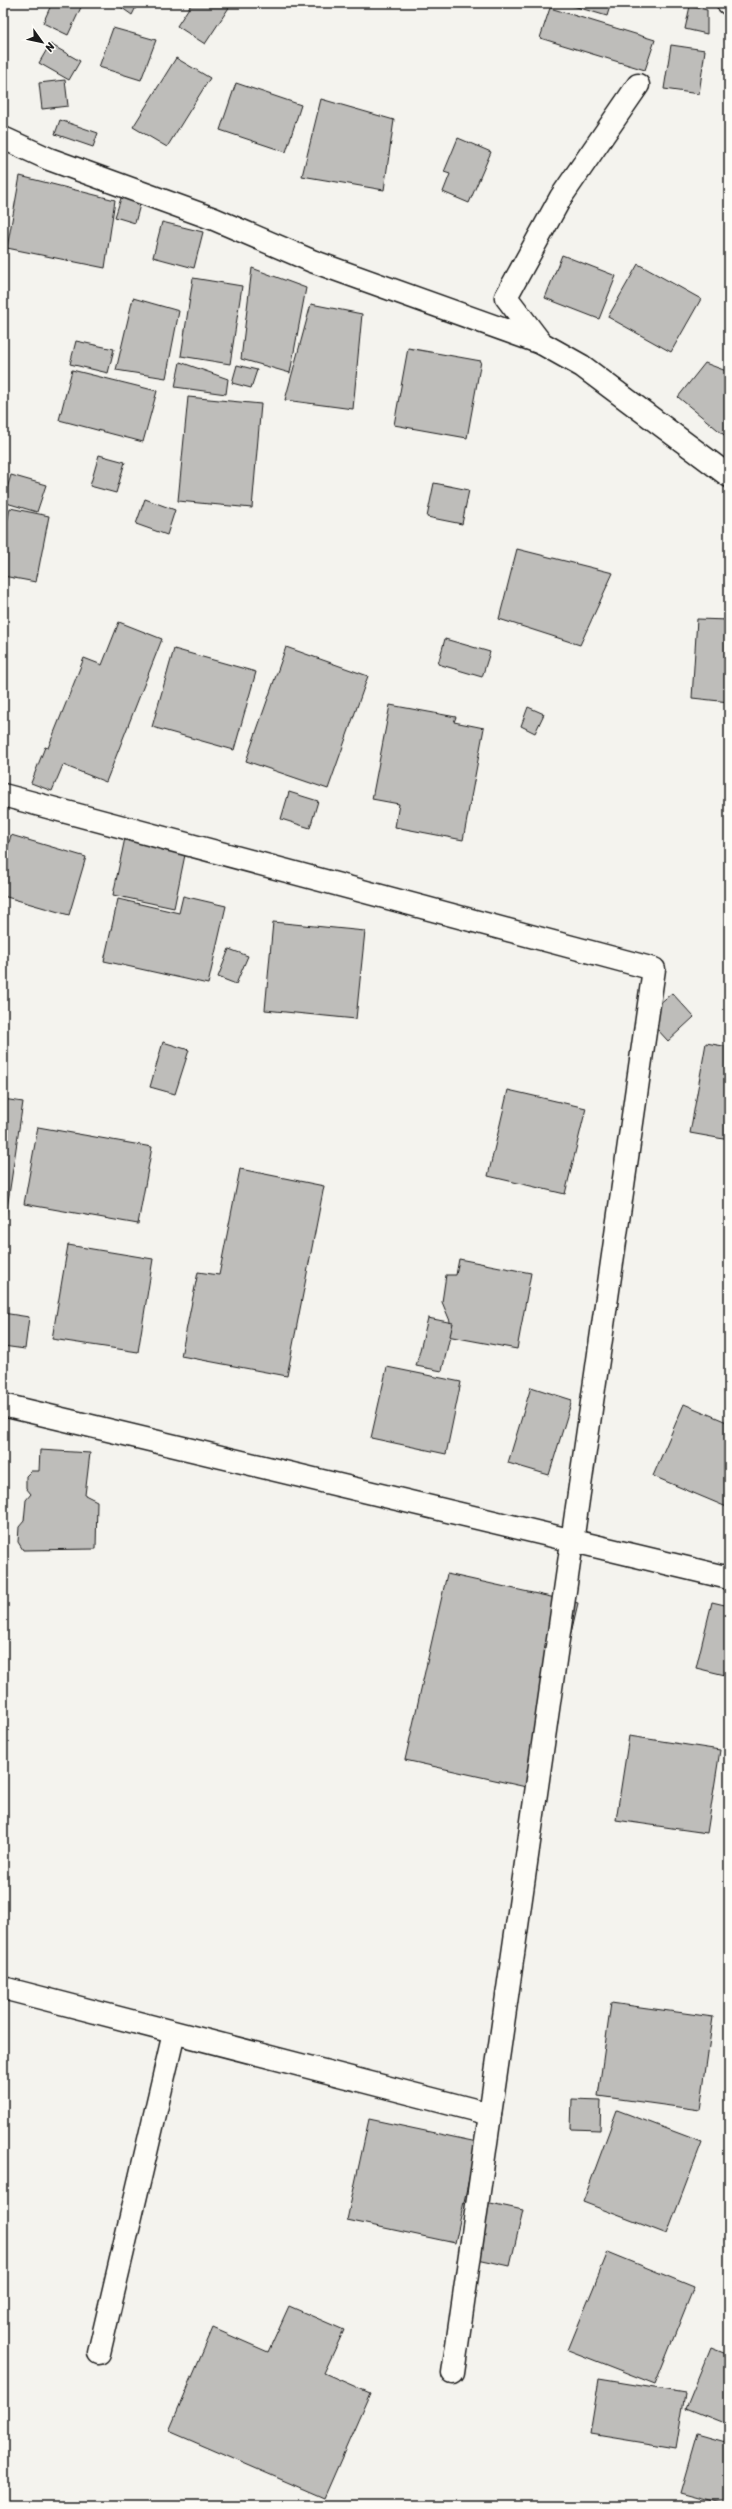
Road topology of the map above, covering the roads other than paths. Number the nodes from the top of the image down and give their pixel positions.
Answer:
1 (638, 85) dead end
2 (3, 138) edge
3 (541, 343) junction
4 (729, 476) edge
5 (3, 795) edge
6 (3, 1405) edge
7 (572, 1540) junction
8 (729, 1578) edge
9 (3, 1988) edge
10 (174, 2032) junction
11 (490, 2114) junction
12 (99, 2353) dead end
13 (453, 2373) dead end

1 - 3 street
2 - 3 street
3 - 4 street
5 - 7 street
6 - 7 street
7 - 8 street
7 - 11 street
9 - 10 street
10 - 11 street
10 - 12 street
11 - 13 street

